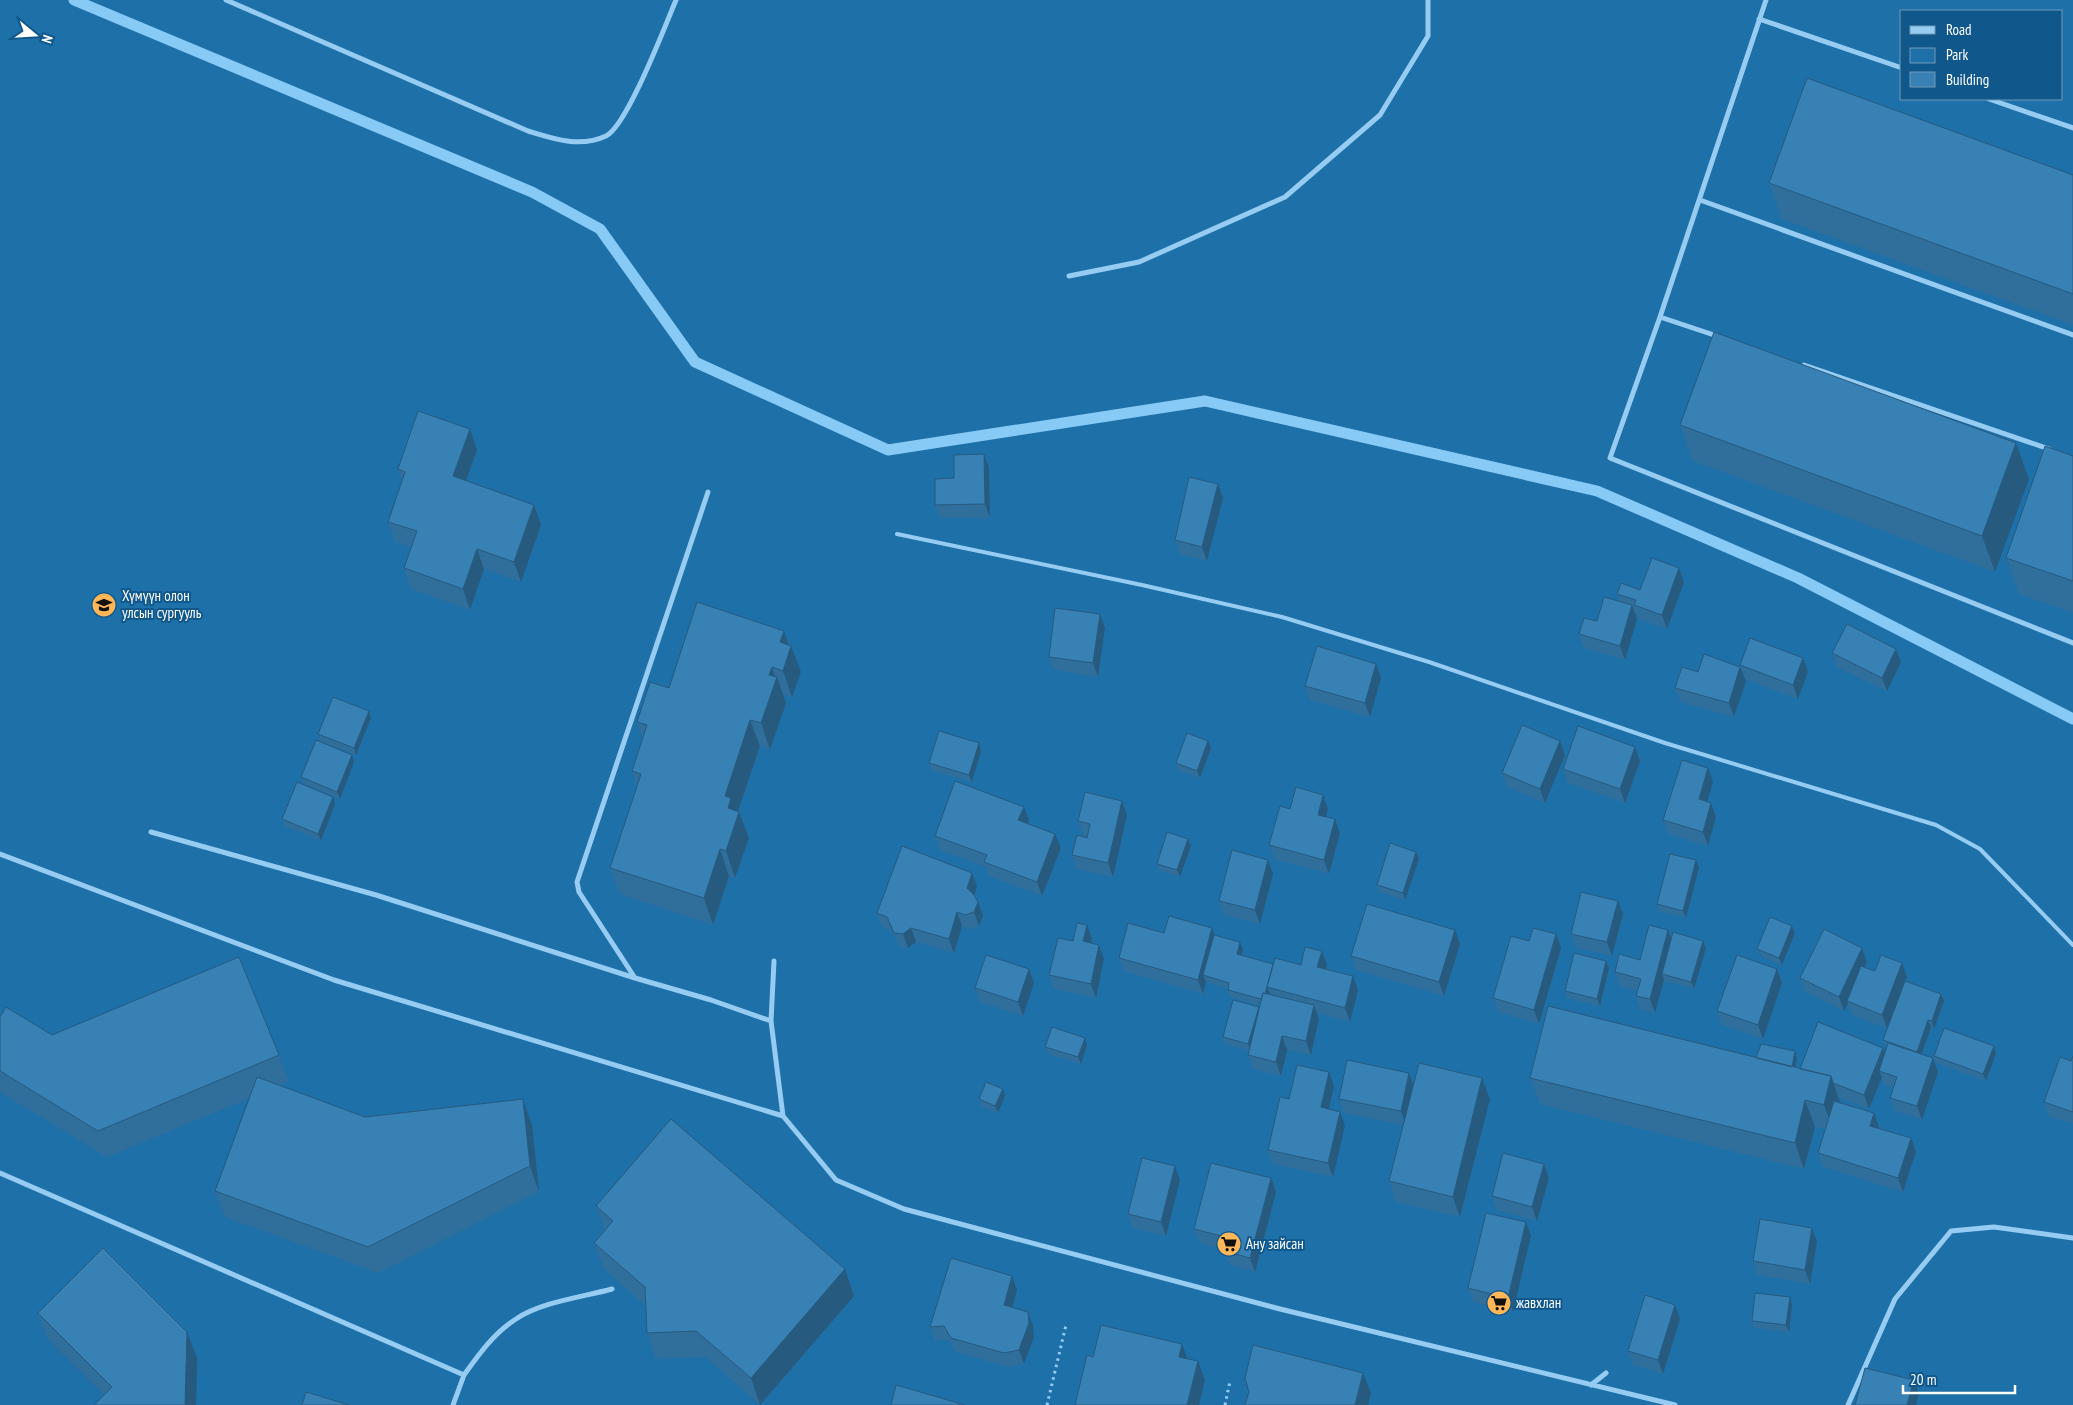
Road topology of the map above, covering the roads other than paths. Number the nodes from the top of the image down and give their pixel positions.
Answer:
1 (226, 0) edge
2 (676, 0) edge
3 (1428, 0) edge
4 (1766, 0) edge
5 (1759, 19) junction
6 (1900, 67) edge
7 (1992, 100) edge
8 (2073, 128) edge
9 (1700, 200) junction
10 (1069, 276) dead end
11 (1660, 317) junction
12 (2073, 335) edge
13 (1726, 339) edge
14 (1801, 364) edge
15 (2054, 450) edge
16 (708, 492) dead end
17 (897, 534) dead end
18 (2073, 643) edge
19 (151, 832) dead end
20 (0, 854) edge
21 (2073, 945) edge
22 (774, 961) dead end
23 (635, 978) junction
24 (771, 1021) junction
25 (783, 1116) junction
26 (0, 1173) edge
27 (2073, 1238) edge
28 (612, 1289) edge
29 (1606, 1373) dead end
30 (464, 1375) junction
31 (1592, 1384) junction
32 (453, 1405) edge
33 (1675, 1405) edge
34 (1848, 1405) edge

1 - 2 street
3 - 10 street
4 - 5 street
5 - 6 street
5 - 9 street
7 - 8 street
9 - 11 street
9 - 12 street
11 - 13 street
11 - 18 street
14 - 15 street
16 - 23 street
17 - 21 lane
19 - 23 street
20 - 25 street
22 - 24 street
23 - 24 street
24 - 25 street
25 - 31 street
26 - 30 street
27 - 34 street
28 - 30 street
29 - 31 street
30 - 32 street
31 - 33 street

